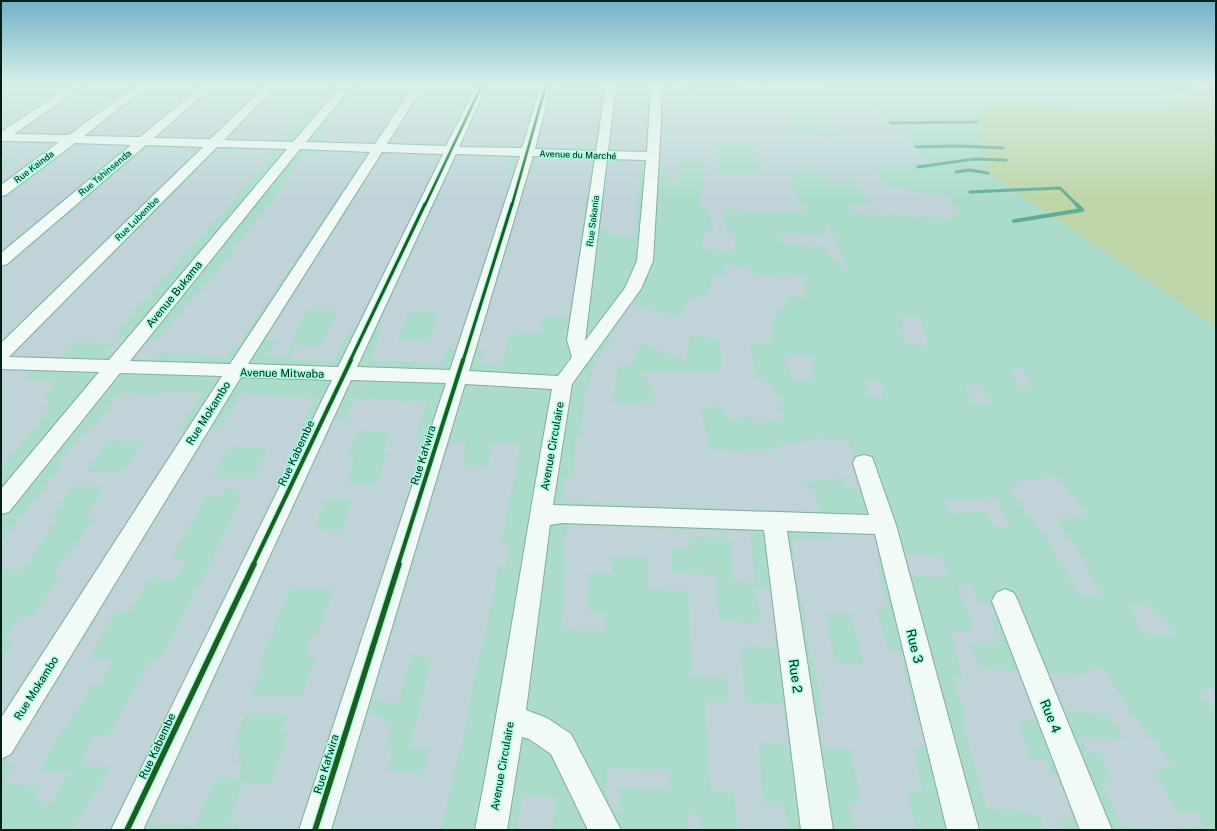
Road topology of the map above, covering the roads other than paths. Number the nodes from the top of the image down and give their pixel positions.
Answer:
1 (21, 124) edge
2 (91, 124) edge
3 (163, 124) edge
4 (233, 124) edge
5 (315, 124) edge
6 (394, 124) edge
7 (464, 124) edge
8 (535, 124) edge
9 (605, 124) edge
10 (655, 124) edge
11 (1, 137) edge
12 (70, 139) junction
13 (142, 142) junction
14 (213, 144) junction
15 (296, 146) junction
16 (379, 148) junction
17 (451, 150) junction
18 (527, 153) junction
19 (600, 156) junction
20 (652, 156) junction
21 (1, 192) edge
22 (1, 261) edge
23 (1, 354) edge
24 (581, 356) junction
25 (1, 363) edge
26 (114, 367) junction
27 (234, 372) junction
28 (344, 374) junction
29 (456, 377) junction
30 (563, 383) junction
31 (864, 463) dead end
32 (1, 505) edge
33 (540, 516) junction
34 (774, 522) junction
35 (884, 525) junction
36 (1005, 601) dead end
37 (511, 719) junction
38 (1, 744) edge
39 (127, 830) edge
40 (315, 830) edge
41 (491, 830) edge
42 (605, 830) edge
43 (817, 830) edge
44 (963, 830) edge
45 (1096, 830) edge

1 - 11 street
2 - 12 street, Rue Kainda
3 - 13 street, Rue Tshinsenda
4 - 14 street, Rue Lubembe
5 - 15 street, Avenue Bukama
6 - 16 street, Rue Mokambo
7 - 17 street, Rue Kabembe
8 - 18 street, Rue Kafwira
9 - 19 street, Rue Sakania
10 - 20 street, Avenue Circulaire
11 - 12 street, Avenue du Marché
12 - 13 street, Avenue du Marché
12 - 21 street, Rue Kainda
13 - 14 street, Avenue du Marché
13 - 22 street, Rue Tshinsenda
14 - 15 street, Avenue du Marché
14 - 23 street, Rue Lubembe
15 - 16 street, Avenue du Marché
15 - 26 street, Avenue Bukama
16 - 17 street, Avenue du Marché
16 - 27 street, Rue Mokambo
17 - 18 street, Avenue du Marché
17 - 28 street, Rue Kabembe
18 - 19 street, Avenue du Marché
18 - 29 street, Rue Kafwira
19 - 20 street, Avenue du Marché
19 - 24 street, Rue Sakania
20 - 24 street, Avenue Circulaire
24 - 30 street, Avenue Circulaire
25 - 26 street, Avenue Mitwaba
26 - 27 street, Avenue Mitwaba
26 - 32 street, Avenue Bukama
27 - 28 street, Avenue Mitwaba
27 - 38 street, Rue Mokambo
28 - 29 street, Avenue Mitwaba
28 - 39 street, Rue Kabembe
29 - 30 street, Avenue Mitwaba
29 - 40 street, Rue Kafwira
30 - 33 street, Avenue Circulaire
31 - 35 street, Rue 3
33 - 34 street
33 - 37 street, Avenue Circulaire
34 - 35 street
34 - 43 street, Rue 2
35 - 44 street, Rue 3
36 - 45 street, Rue 4
37 - 41 street, Avenue Circulaire
37 - 42 street

